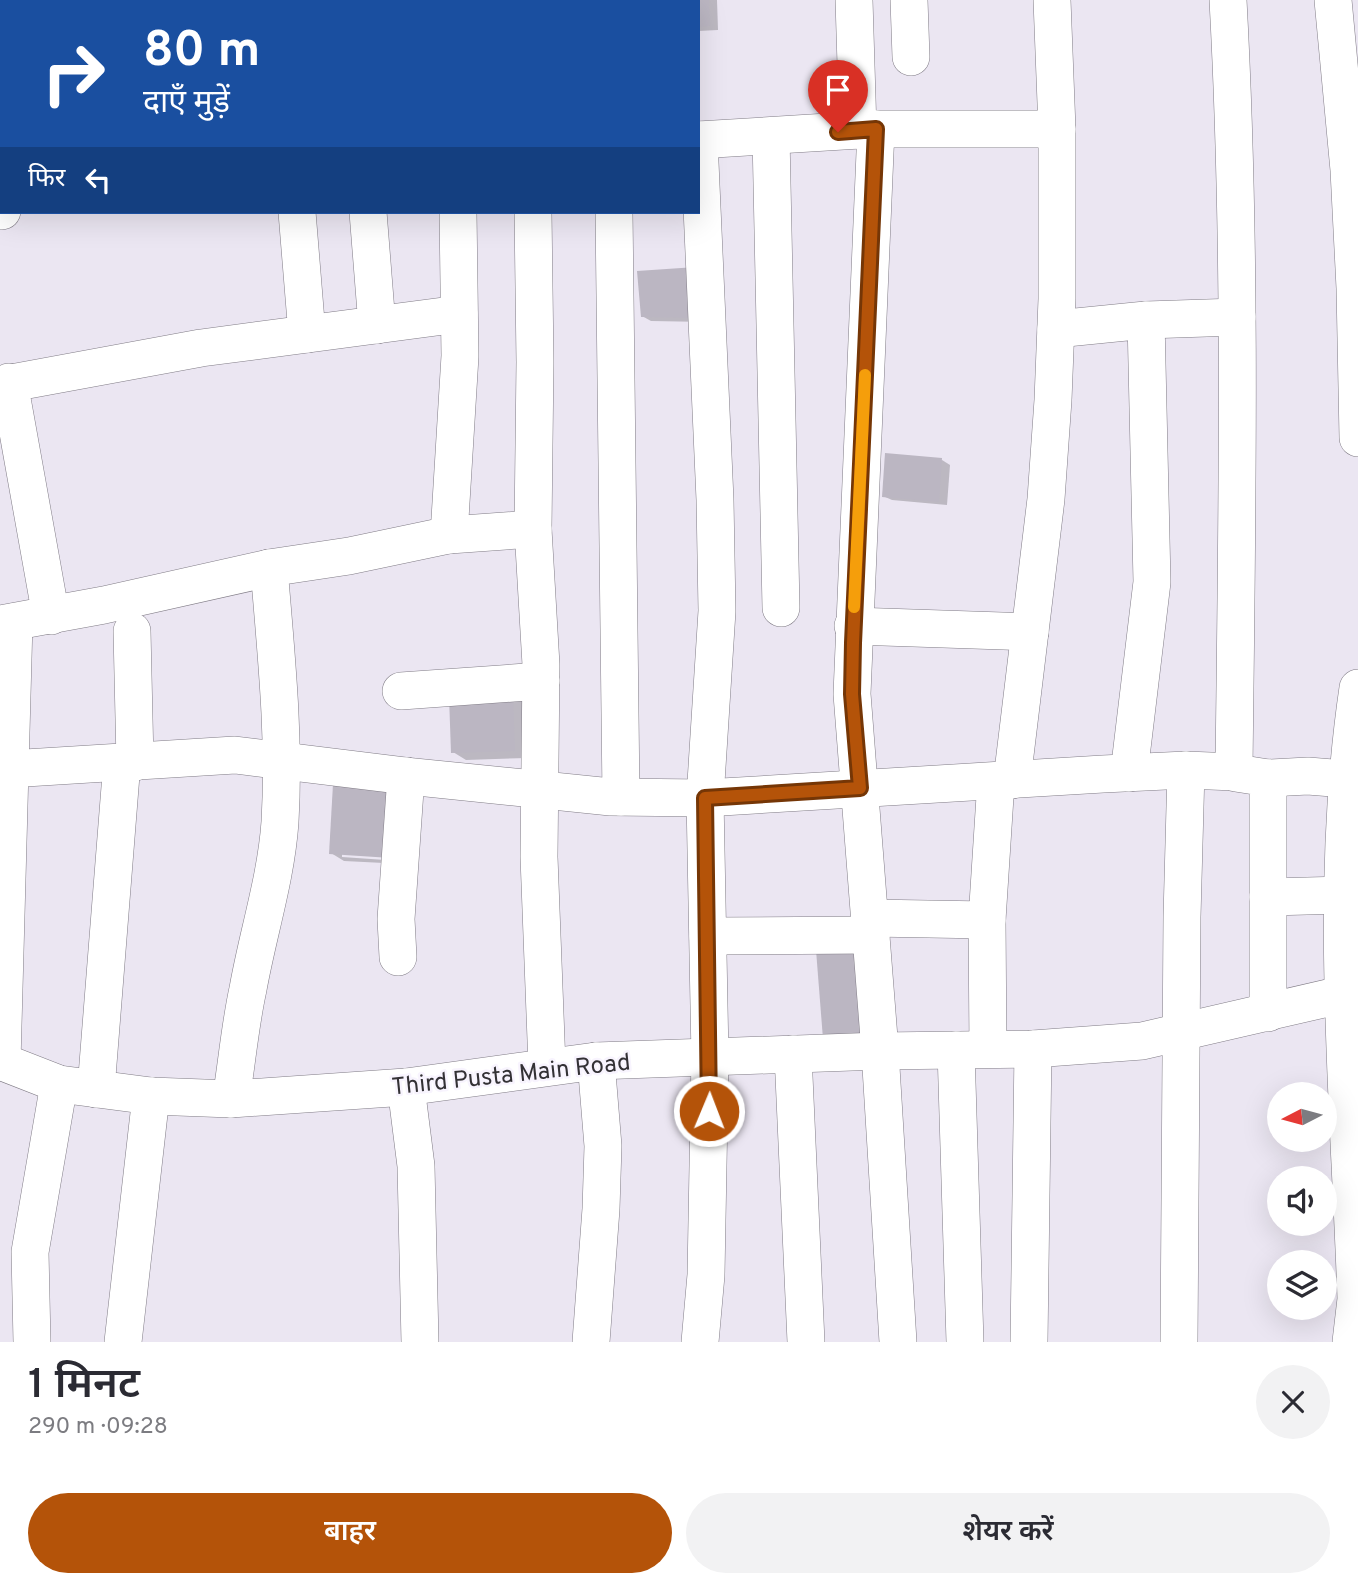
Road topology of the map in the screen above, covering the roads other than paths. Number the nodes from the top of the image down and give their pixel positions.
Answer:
1 (854, 0) edge
2 (909, 0) edge
3 (1052, 0) edge
4 (1227, 0) edge
5 (1333, 0) edge
6 (1348, 54) edge
7 (911, 57) dead end
8 (1057, 129) junction
9 (867, 130) junction
10 (771, 136) junction
11 (700, 140) edge
12 (700, 162) edge
13 (297, 214) edge
14 (368, 214) edge
15 (458, 214) edge
16 (533, 214) edge
17 (614, 214) edge
18 (1357, 288) edge
19 (459, 314) junction
20 (1237, 317) junction
21 (1146, 320) junction
22 (377, 326) junction
23 (1056, 329) junction
24 (307, 334) junction
25 (4, 384) edge
26 (1358, 422) edge
27 (1358, 438) edge
28 (533, 529) junction
29 (449, 535) junction
30 (269, 568) junction
31 (782, 608) dead end
32 (51, 616) junction
33 (7, 623) edge
34 (853, 626) junction
35 (132, 631) dead end
36 (1030, 632) junction
37 (541, 681) junction
38 (1358, 688) edge
39 (401, 691) dead end
40 (283, 759) junction
41 (129, 762) junction
42 (9, 769) junction
43 (1186, 770) junction
44 (1129, 773) junction
45 (1252, 775) junction
46 (406, 776) junction
47 (1352, 779) edge
48 (1004, 780) junction
49 (860, 788) junction
50 (538, 790) junction
51 (621, 797) junction
52 (705, 798) junction
53 (1349, 888) edge
54 (1268, 897) junction
55 (987, 920) junction
56 (870, 926) junction
57 (708, 936) junction
58 (398, 957) dead end
59 (1350, 993) edge
60 (1268, 1013) junction
61 (1182, 1033) junction
62 (1033, 1049) junction
63 (972, 1050) junction
64 (880, 1051) junction
65 (793, 1054) junction
66 (710, 1057) junction
67 (596, 1060) junction
68 (1, 1062) edge
69 (547, 1066) junction
70 (59, 1084) junction
71 (406, 1087) junction
72 (96, 1089) junction
73 (151, 1096) junction
74 (231, 1099) junction
75 (32, 1342) edge
76 (123, 1342) edge
77 (420, 1342) edge
78 (591, 1342) edge
79 (700, 1342) edge
80 (806, 1342) edge
81 (898, 1342) edge
82 (965, 1342) edge
83 (1028, 1342) edge
84 (1179, 1342) edge
85 (1351, 1342) edge

1 - 9 street
2 - 7 street
3 - 8 street
4 - 20 street
5 - 6 street
6 - 18 street
8 - 9 street
8 - 23 street
9 - 10 street
9 - 34 street
10 - 11 street
10 - 31 street
12 - 52 street
13 - 24 street
14 - 22 street
15 - 19 street
16 - 28 street
17 - 51 street
18 - 26 street
19 - 22 street
19 - 29 street
20 - 21 street
20 - 45 street
21 - 23 street
21 - 44 street
22 - 24 street
23 - 36 street
24 - 25 street
25 - 32 street
26 - 27 street
28 - 29 street
28 - 37 street
29 - 30 street
30 - 32 street
30 - 40 street
32 - 33 street
33 - 42 street
34 - 36 street
34 - 49 street
35 - 41 street
36 - 48 street
37 - 39 street
37 - 50 street
38 - 47 street
40 - 41 street
40 - 46 street
40 - 74 street
41 - 42 street
41 - 72 street
42 - 68 street
43 - 44 street
43 - 45 street
43 - 61 street
44 - 48 street
45 - 47 street
45 - 54 street
46 - 50 street
46 - 58 street
47 - 53 street
48 - 49 street
48 - 55 street
49 - 52 street
49 - 56 street
50 - 51 street
50 - 69 street
51 - 52 street
52 - 57 street
53 - 54 street
53 - 59 street
54 - 60 street
55 - 56 street
55 - 63 street
56 - 57 street
56 - 64 street
57 - 66 street
59 - 60 street, Third Pusta Main Road
59 - 85 street
60 - 61 street, Third Pusta Main Road
61 - 62 street, Third Pusta Main Road
61 - 84 street
62 - 63 street, Third Pusta Main Road
62 - 83 street
63 - 64 street, Third Pusta Main Road
63 - 82 street
64 - 65 street, Third Pusta Main Road
64 - 81 street
65 - 66 street, Third Pusta Main Road
65 - 80 street
66 - 67 street, Third Pusta Main Road
66 - 79 street
67 - 69 street, Third Pusta Main Road
67 - 78 street
68 - 70 street, Third Pusta Main Road
69 - 71 street, Third Pusta Main Road
70 - 72 street, Third Pusta Main Road
70 - 75 street
71 - 74 street, Third Pusta Main Road
71 - 77 street
72 - 73 street, Third Pusta Main Road
73 - 74 street, Third Pusta Main Road
73 - 76 street

